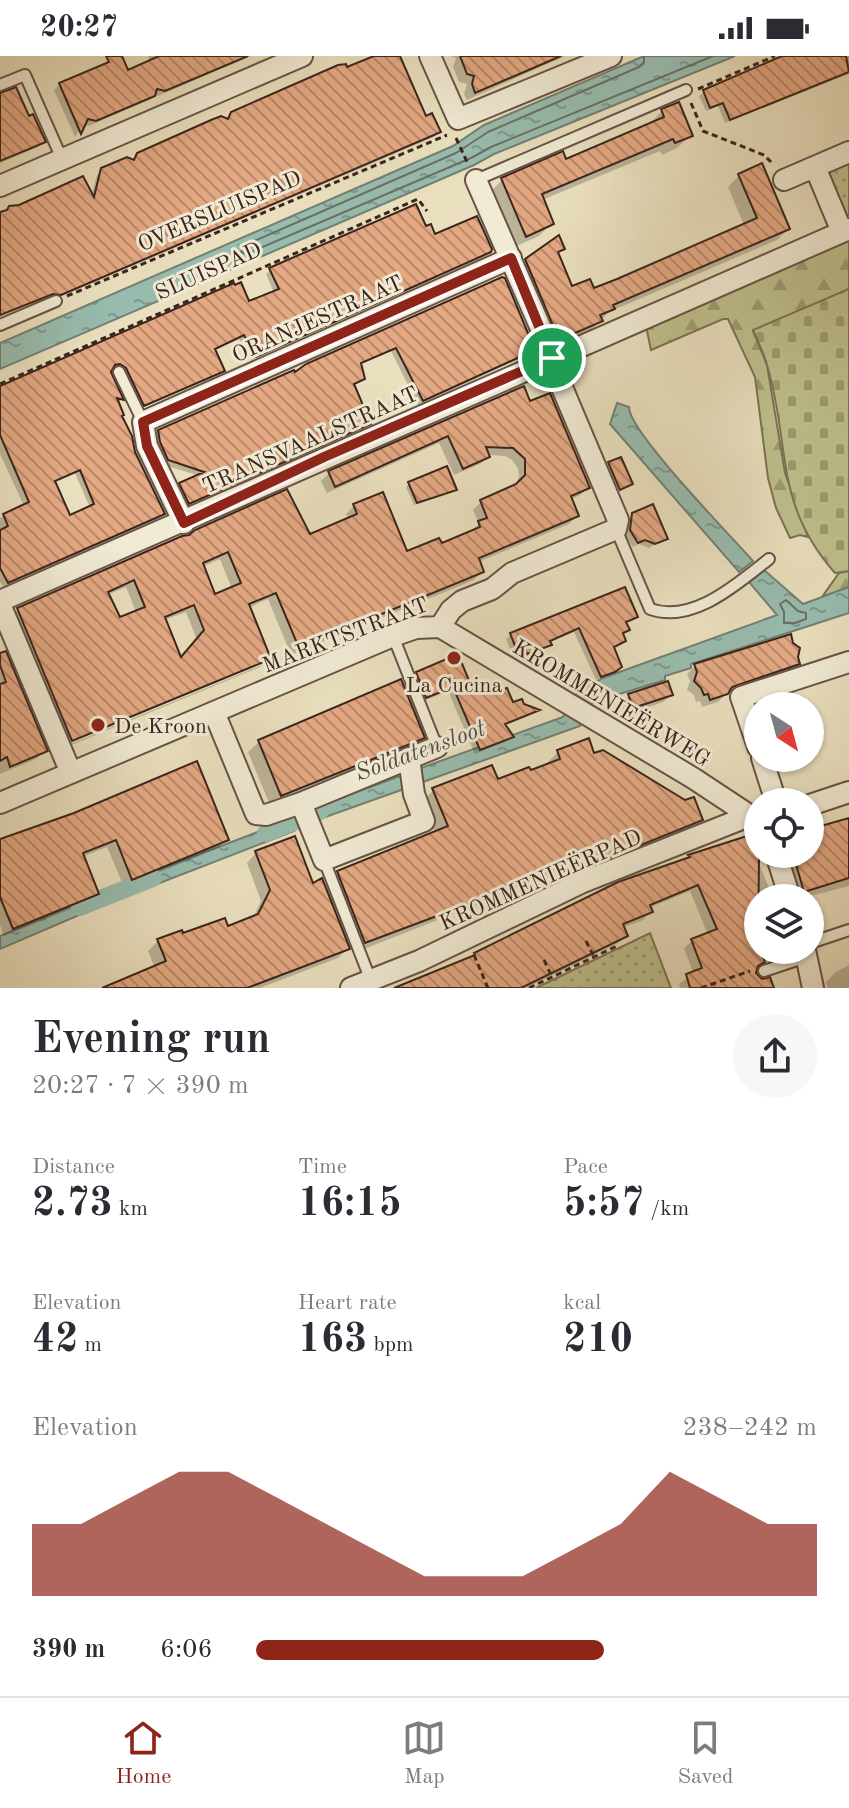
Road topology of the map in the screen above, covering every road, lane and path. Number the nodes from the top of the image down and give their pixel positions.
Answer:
1 (302, 56) edge
2 (430, 56) edge
3 (611, 56) edge
4 (775, 56) edge
5 (0, 85) edge
6 (686, 92) junction
7 (456, 130) junction
8 (849, 152) edge
9 (62, 159) junction
10 (815, 167) junction
11 (473, 175) junction
12 (784, 180) joint
13 (0, 186) edge
14 (427, 211) dead end
15 (845, 230) edge
16 (511, 258) junction
17 (56, 301) joint
18 (0, 325) edge
19 (552, 358) junction
20 (119, 372) dead end
21 (0, 384) edge
22 (143, 422) junction
23 (184, 523) junction
24 (616, 529) junction
25 (769, 559) dead end
26 (0, 602) edge
27 (440, 627) junction
28 (393, 636) junction
29 (849, 662) edge
30 (756, 692) edge
31 (214, 712) junction
32 (437, 747) joint
33 (410, 764) junction
34 (71, 773) junction
35 (849, 792) edge
36 (824, 800) edge
37 (849, 801) edge
38 (0, 803) edge
39 (824, 809) edge
40 (744, 812) edge
41 (306, 815) junction
42 (744, 823) edge
43 (324, 860) junction
44 (849, 930) edge
45 (466, 939) junction
46 (586, 941) dead end
47 (824, 942) edge
48 (619, 945) dead end
49 (594, 957) junction
50 (544, 960) dead end
51 (778, 964) edge
52 (809, 964) edge
53 (764, 971) joint
54 (552, 977) junction
55 (371, 981) junction
56 (351, 988) edge
57 (488, 988) edge
58 (529, 988) edge
59 (701, 988) edge
60 (813, 988) edge

1 - 9 street
2 - 7 street
3 - 7 street
4 - 6 path
5 - 9 lane
6 - 11 lane
6 - 12 path
7 - 11 path
7 - 17 path, OVERSLUISPAD
8 - 10 street
9 - 13 street
10 - 12 street
10 - 15 street
11 - 16 street
14 - 21 path, SLUISPAD
15 - 19 street, TRANSVAALSTRAAT
16 - 19 street
16 - 22 street, ORANJESTRAAT
17 - 18 lane
19 - 23 street, TRANSVAALSTRAAT
19 - 24 street
20 - 22 lane
22 - 23 street
23 - 26 street, TRANSVAALSTRAAT
24 - 25 lane
24 - 27 street, MARKTSTRAAT
26 - 34 street
27 - 28 street, MARKTSTRAAT
27 - 40 street, KROMMENIEËRWEG
28 - 31 street, MARKTSTRAAT
28 - 32 lane
29 - 30 street
31 - 34 street, MARKTSTRAAT
31 - 41 street
32 - 33 street
33 - 41 street
33 - 43 street
34 - 38 street, MARKTSTRAAT
35 - 36 street
37 - 39 street
41 - 43 street
42 - 45 street, KROMMENIEËRPAD
43 - 55 lane
44 - 47 lane
45 - 55 street, KROMMENIEËRPAD
45 - 57 path
46 - 49 path
48 - 49 path
49 - 54 path
50 - 54 path
51 - 53 lane
52 - 60 street
53 - 59 path
54 - 58 path
55 - 56 street, KROMMENIEËRPAD

